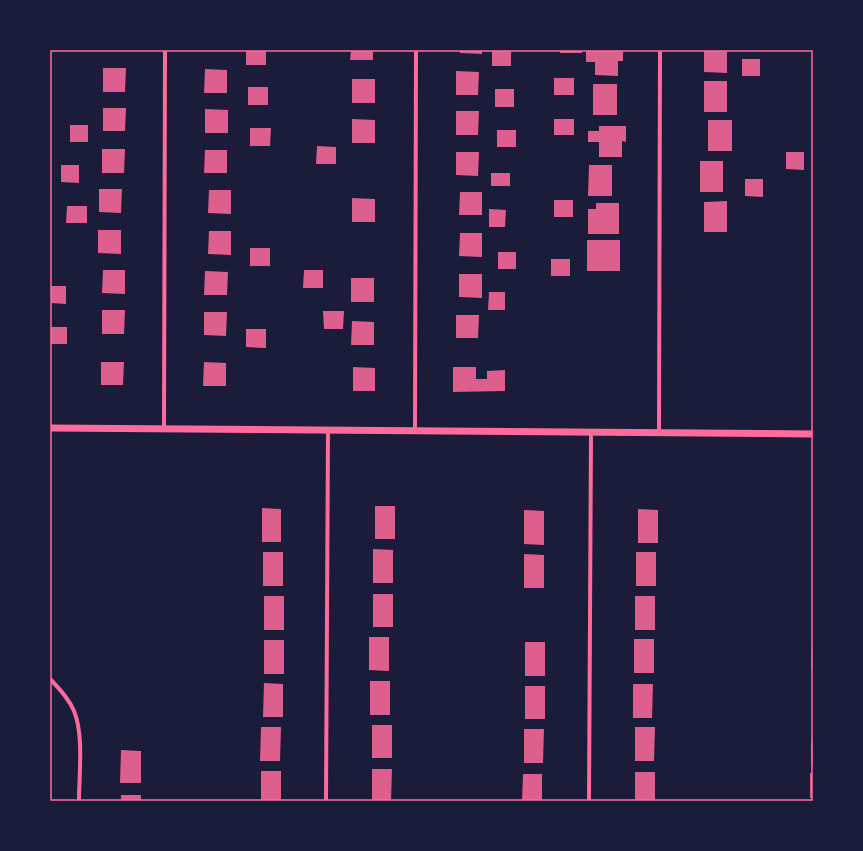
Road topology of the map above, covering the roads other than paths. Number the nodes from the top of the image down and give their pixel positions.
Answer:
1 (165, 50) edge
2 (416, 50) edge
3 (660, 50) edge
4 (50, 428) edge
5 (164, 428) junction
6 (328, 430) junction
7 (415, 432) junction
8 (591, 433) junction
9 (659, 434) junction
10 (813, 434) edge
11 (50, 679) edge
12 (79, 801) edge
13 (326, 801) edge
14 (588, 801) edge

1 - 5 street
2 - 7 street
3 - 9 street
4 - 5 street
5 - 6 street
6 - 7 street
6 - 13 street
7 - 8 street
8 - 9 street
8 - 14 street
9 - 10 street
11 - 12 street

